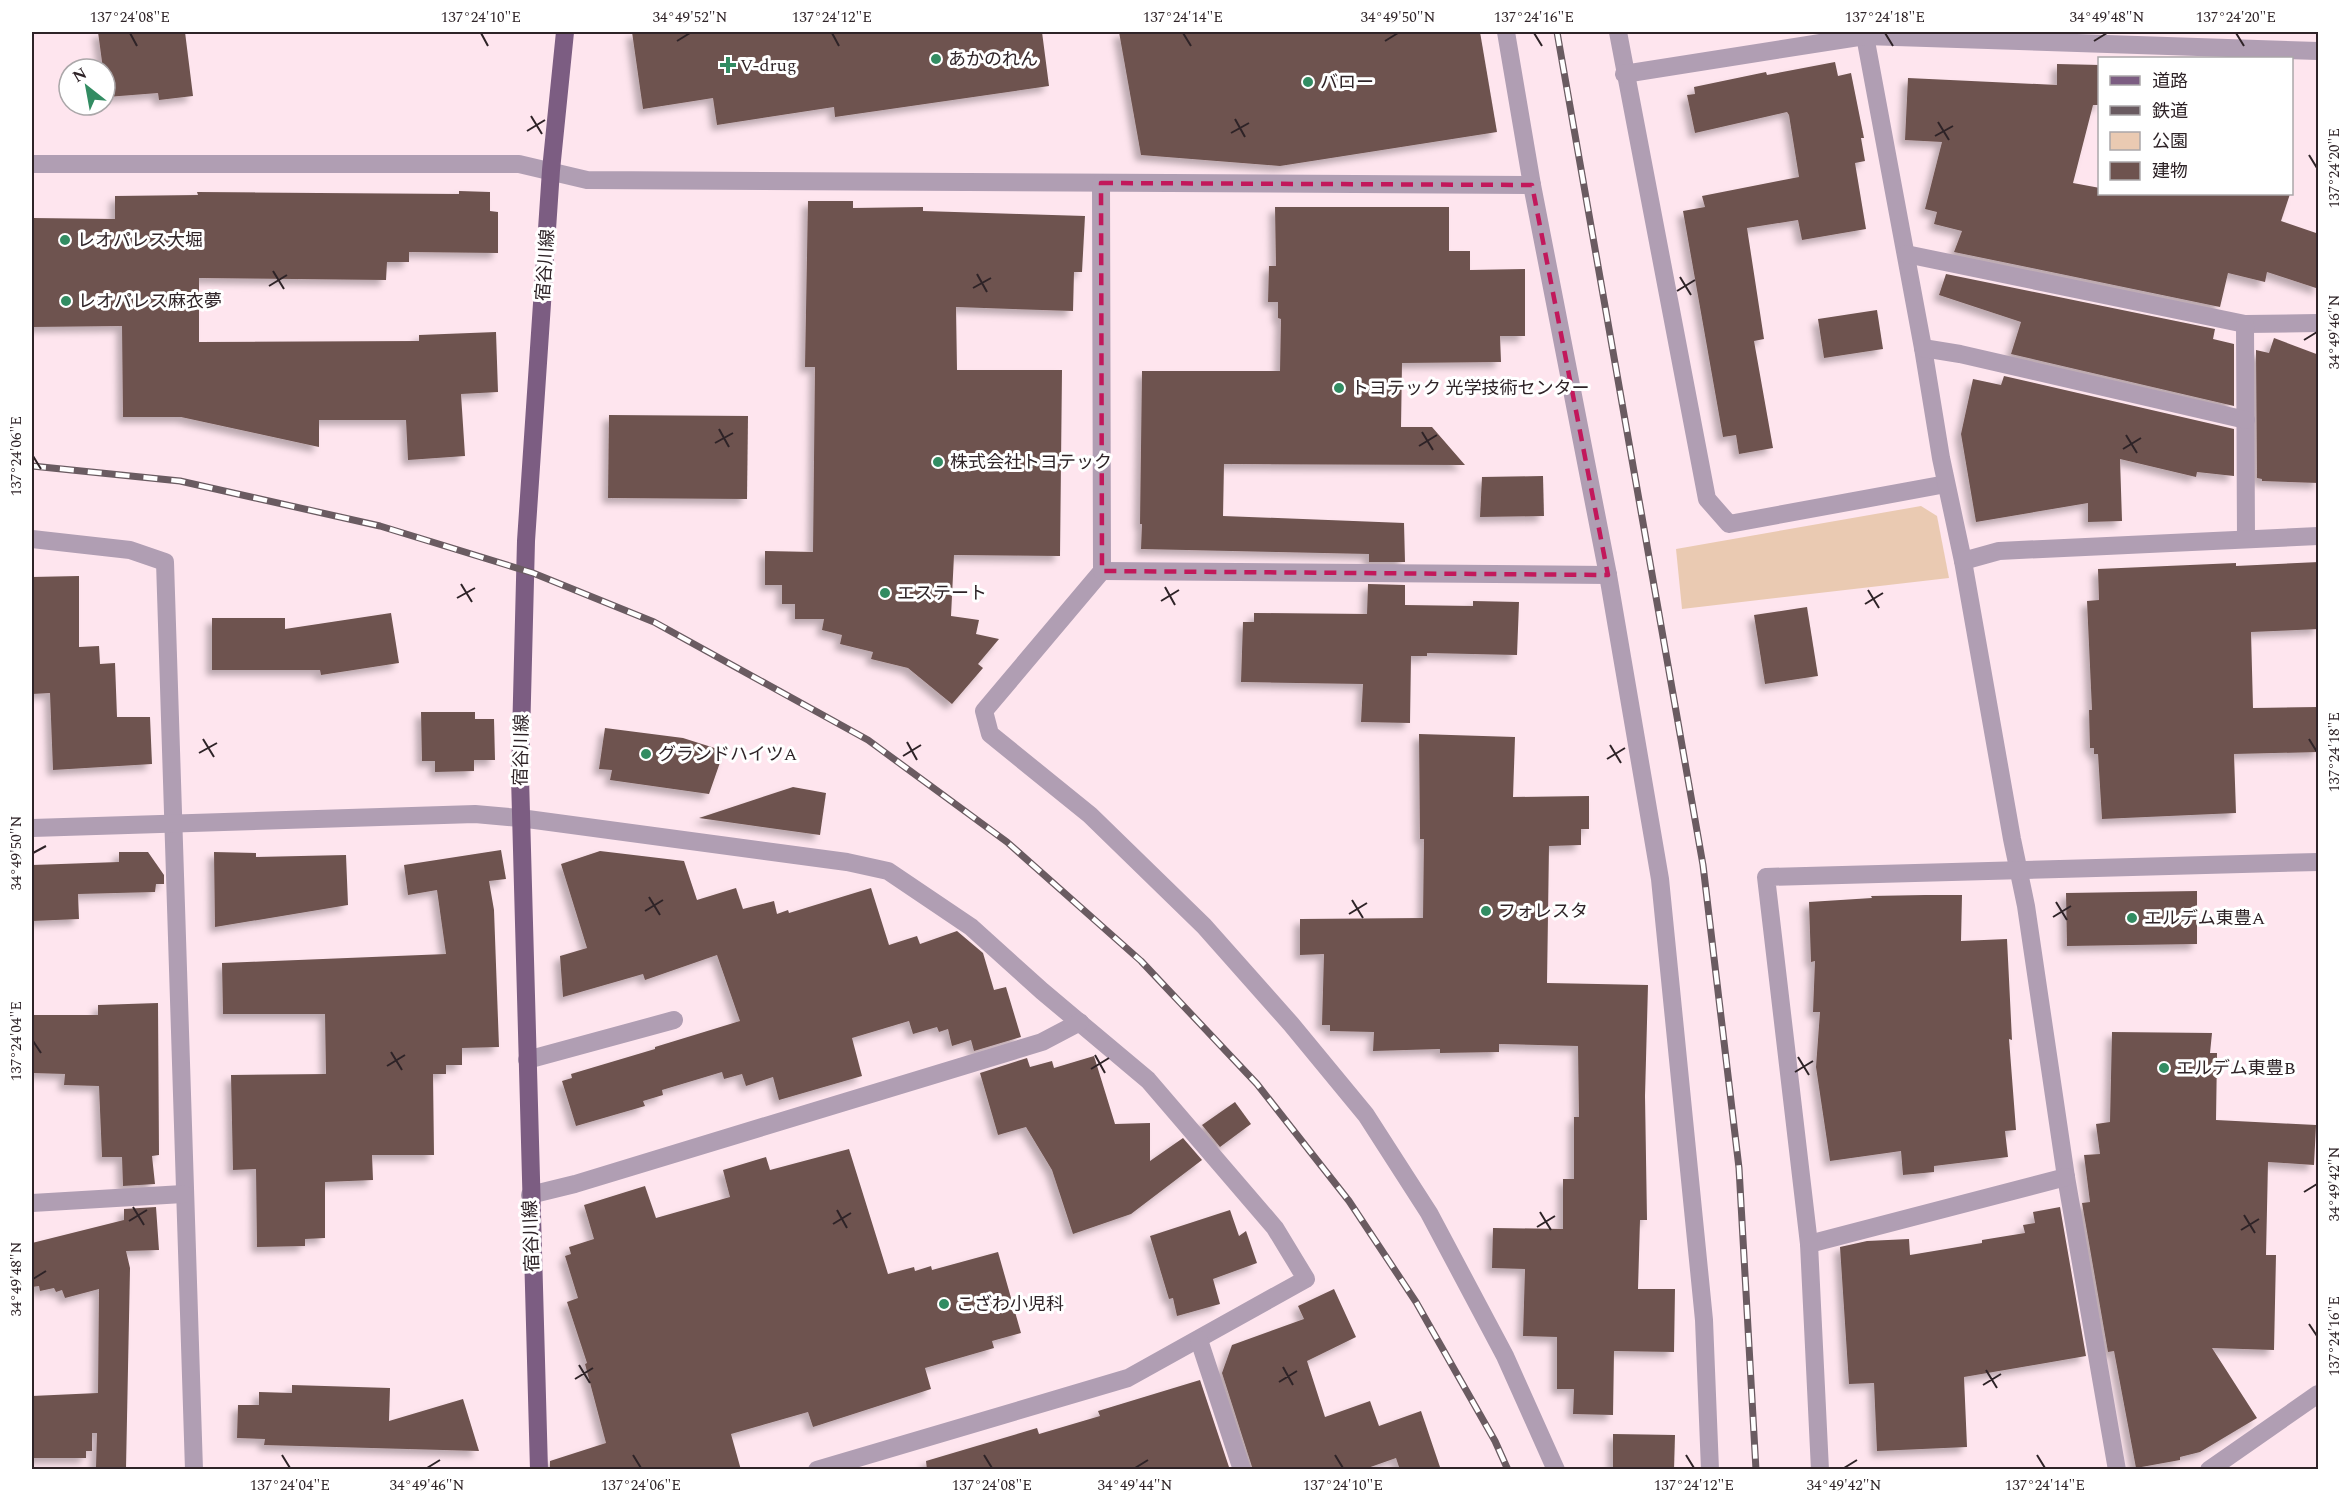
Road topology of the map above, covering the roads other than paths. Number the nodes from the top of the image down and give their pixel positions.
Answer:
1 (566, 32) edge
2 (1506, 32) edge
3 (1618, 32) edge
4 (1865, 36) junction
5 (2319, 51) edge
6 (1624, 74) junction
7 (32, 164) edge
8 (551, 171) junction
9 (1101, 183) junction
10 (1532, 185) junction
11 (1906, 254) junction
12 (2319, 322) edge
13 (2245, 324) junction
14 (1923, 348) junction
15 (2246, 420) junction
16 (1946, 484) junction
17 (2319, 536) edge
18 (32, 539) edge
19 (2246, 539) junction
20 (1963, 561) junction
21 (1102, 571) junction
22 (1608, 575) junction
23 (520, 818) junction
24 (174, 824) junction
25 (32, 828) edge
26 (2319, 862) edge
27 (2019, 871) junction
28 (674, 1020) dead end
29 (1080, 1022) junction
30 (527, 1060) junction
31 (2066, 1177) junction
32 (183, 1194) junction
33 (530, 1195) junction
34 (32, 1203) edge
35 (1809, 1244) junction
36 (1199, 1340) junction
37 (2319, 1394) edge
38 (194, 1470) edge
39 (539, 1470) edge
40 (818, 1470) edge
41 (1242, 1470) edge
42 (1556, 1470) edge
43 (1710, 1470) edge
44 (1820, 1470) edge
45 (2117, 1470) edge
46 (2209, 1470) edge

1 - 8 main road, 宿谷川線
2 - 10 street
3 - 6 street
4 - 5 street
4 - 6 street
4 - 11 street
6 - 16 street
7 - 8 street
8 - 9 street
8 - 23 main road, 宿谷川線
9 - 10 street
9 - 21 street
10 - 22 street
11 - 13 street
11 - 14 street
12 - 13 street
13 - 15 street
14 - 15 street
14 - 16 street
15 - 19 street
16 - 20 street
17 - 19 street
18 - 24 street
19 - 20 street
20 - 27 street
21 - 22 street
21 - 42 street
22 - 43 street
23 - 24 street
23 - 29 street
23 - 30 main road, 宿谷川線
24 - 25 street
24 - 32 street
26 - 27 street
27 - 31 street
27 - 35 street
28 - 30 street
29 - 33 street
29 - 36 street
30 - 33 main road, 宿谷川線
31 - 35 street
31 - 45 street
32 - 34 street
32 - 38 street
33 - 39 main road, 宿谷川線
35 - 44 street
36 - 40 street
36 - 41 street
37 - 46 street

